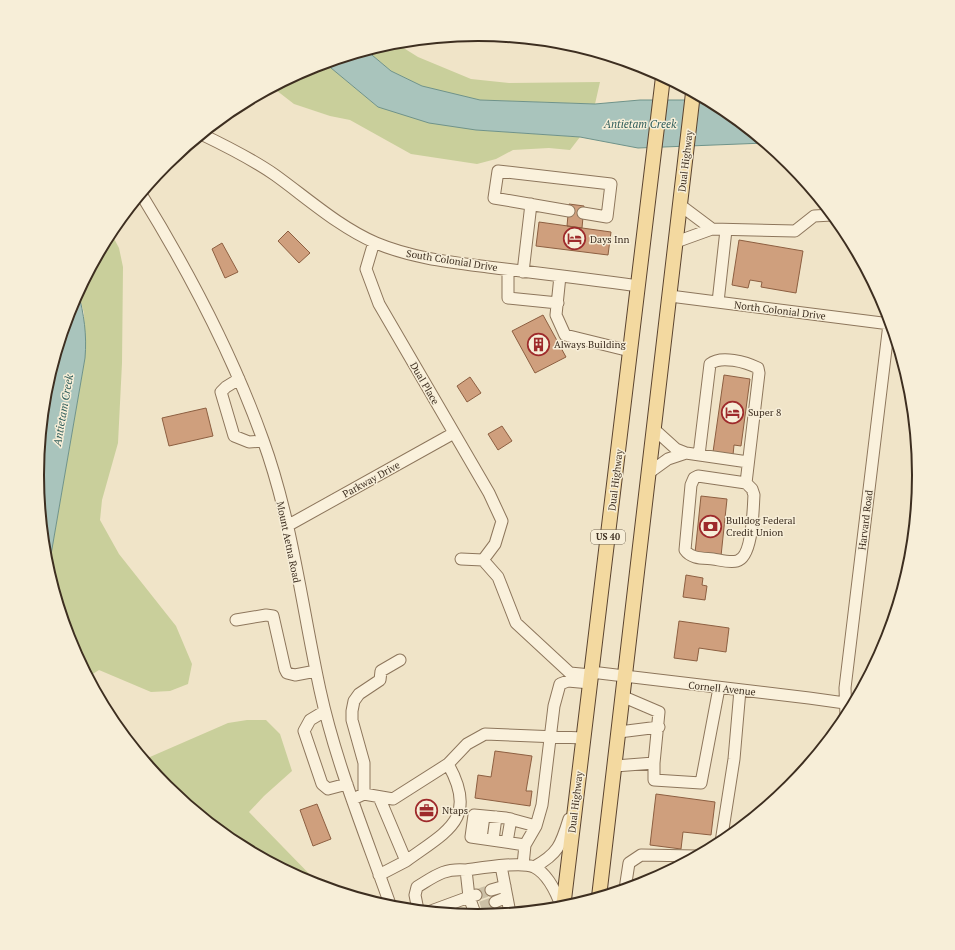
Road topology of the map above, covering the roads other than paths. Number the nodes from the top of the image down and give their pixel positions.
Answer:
1 (662, 83) edge
2 (692, 98) edge
3 (206, 137) edge
4 (143, 198) edge
5 (531, 204) junction
6 (680, 205) junction
7 (569, 211) dead end
8 (583, 213) dead end
9 (825, 215) edge
10 (712, 229) junction
11 (726, 230) junction
12 (374, 242) junction
13 (676, 242) junction
14 (508, 270) junction
15 (523, 272) junction
16 (560, 276) junction
17 (638, 286) junction
18 (670, 296) junction
19 (718, 302) junction
20 (558, 303) junction
21 (883, 323) edge
22 (888, 337) edge
23 (630, 351) junction
24 (239, 379) junction
25 (655, 430) junction
26 (454, 433) junction
27 (264, 441) junction
28 (686, 453) junction
29 (699, 455) junction
30 (748, 462) junction
31 (650, 472) junction
32 (746, 483) junction
33 (287, 526) junction
34 (461, 560) dead end
35 (483, 560) junction
36 (236, 620) dead end
37 (400, 660) dead end
38 (316, 671) junction
39 (591, 677) junction
40 (626, 678) junction
41 (719, 688) junction
42 (740, 690) junction
43 (624, 697) junction
44 (848, 700) edge
45 (846, 704) edge
46 (325, 711) junction
47 (659, 727) junction
48 (619, 732) junction
49 (550, 737) junction
50 (583, 738) junction
51 (654, 763) junction
52 (448, 764) junction
53 (615, 766) junction
54 (347, 784) junction
55 (364, 794) junction
56 (380, 798) junction
57 (353, 799) junction
58 (575, 802) junction
59 (496, 817) junction
60 (511, 819) junction
61 (536, 826) junction
62 (722, 834) edge
63 (493, 840) junction
64 (507, 842) junction
65 (525, 845) junction
66 (685, 856) edge
67 (406, 861) junction
68 (501, 866) junction
69 (529, 866) junction
70 (466, 870) junction
71 (380, 875) junction
72 (626, 883) edge
73 (505, 886) junction
74 (492, 890) tunnel mouth
75 (600, 891) edge
76 (472, 896) junction
77 (507, 897) junction
78 (388, 900) edge
79 (559, 901) edge
80 (563, 901) edge
81 (495, 902) tunnel mouth
82 (417, 904) edge
83 (441, 907) edge
84 (506, 908) edge
85 (476, 909) edge

1 - 17 main road, Dual Highway / US 40
2 - 6 main road, Dual Highway
3 - 12 street, South Colonial Drive
4 - 24 street, Mount Aetna Road
5 - 7 street
5 - 8 street
5 - 15 street
6 - 10 street
6 - 13 main road, Dual Highway
9 - 11 street
10 - 11 street
10 - 13 street
11 - 19 street
12 - 14 street, South Colonial Drive
12 - 26 street, Dual Place
13 - 18 main road, Dual Highway
14 - 15 street, South Colonial Drive
14 - 20 street
15 - 16 street, South Colonial Drive
16 - 17 street, South Colonial Drive
16 - 20 street
17 - 23 main road, Dual Highway / US 40
18 - 19 street, North Colonial Drive
18 - 25 main road, Dual Highway
19 - 21 street, North Colonial Drive
20 - 23 street
22 - 44 street, Harvard Road
23 - 39 main road, Dual Highway / US 40
24 - 27 street, Mount Aetna Road
24 - 27 street
25 - 28 street
25 - 31 main road, Dual Highway
26 - 33 street, Parkway Drive
26 - 35 street, Dual Place
27 - 33 street, Mount Aetna Road
28 - 29 street
28 - 31 street
29 - 30 street
29 - 30 street
30 - 32 street
31 - 40 main road, Dual Highway
32 - 32 street
33 - 38 street, Mount Aetna Road
34 - 35 street
35 - 39 street
36 - 38 street
37 - 55 street
38 - 46 street, Mount Aetna Road
39 - 40 street, Cornell Avenue
39 - 49 street
39 - 50 main road, Dual Highway / US 40
40 - 41 street, Cornell Avenue
40 - 43 main road, Dual Highway
41 - 42 street, Cornell Avenue
41 - 51 street
42 - 45 street, Cornell Avenue
42 - 62 street
43 - 47 street
43 - 48 main road, Dual Highway
46 - 54 street, Mount Aetna Road
46 - 54 street
47 - 48 street
47 - 51 street
48 - 53 main road, Dual Highway
49 - 50 street
49 - 52 street
49 - 61 street
50 - 58 main road, Dual Highway / US 40
51 - 53 street
52 - 56 street
52 - 67 street
53 - 75 main road, Dual Highway
54 - 57 street, Mount Aetna Road
55 - 56 street
55 - 57 street
56 - 67 street
57 - 71 street, Mount Aetna Road
58 - 69 street
58 - 80 main road, Dual Highway / US 40
59 - 60 street
59 - 63 street
59 - 63 street
60 - 61 street
60 - 64 street
61 - 65 street
63 - 64 street
64 - 65 street
65 - 69 street
66 - 72 street
67 - 71 street
68 - 69 street
68 - 70 street
68 - 73 street
69 - 79 street
70 - 76 street
70 - 82 street
71 - 78 street, Mount Aetna Road
73 - 74 street
73 - 77 street
76 - 83 street
76 - 85 street
77 - 81 street
77 - 84 street

